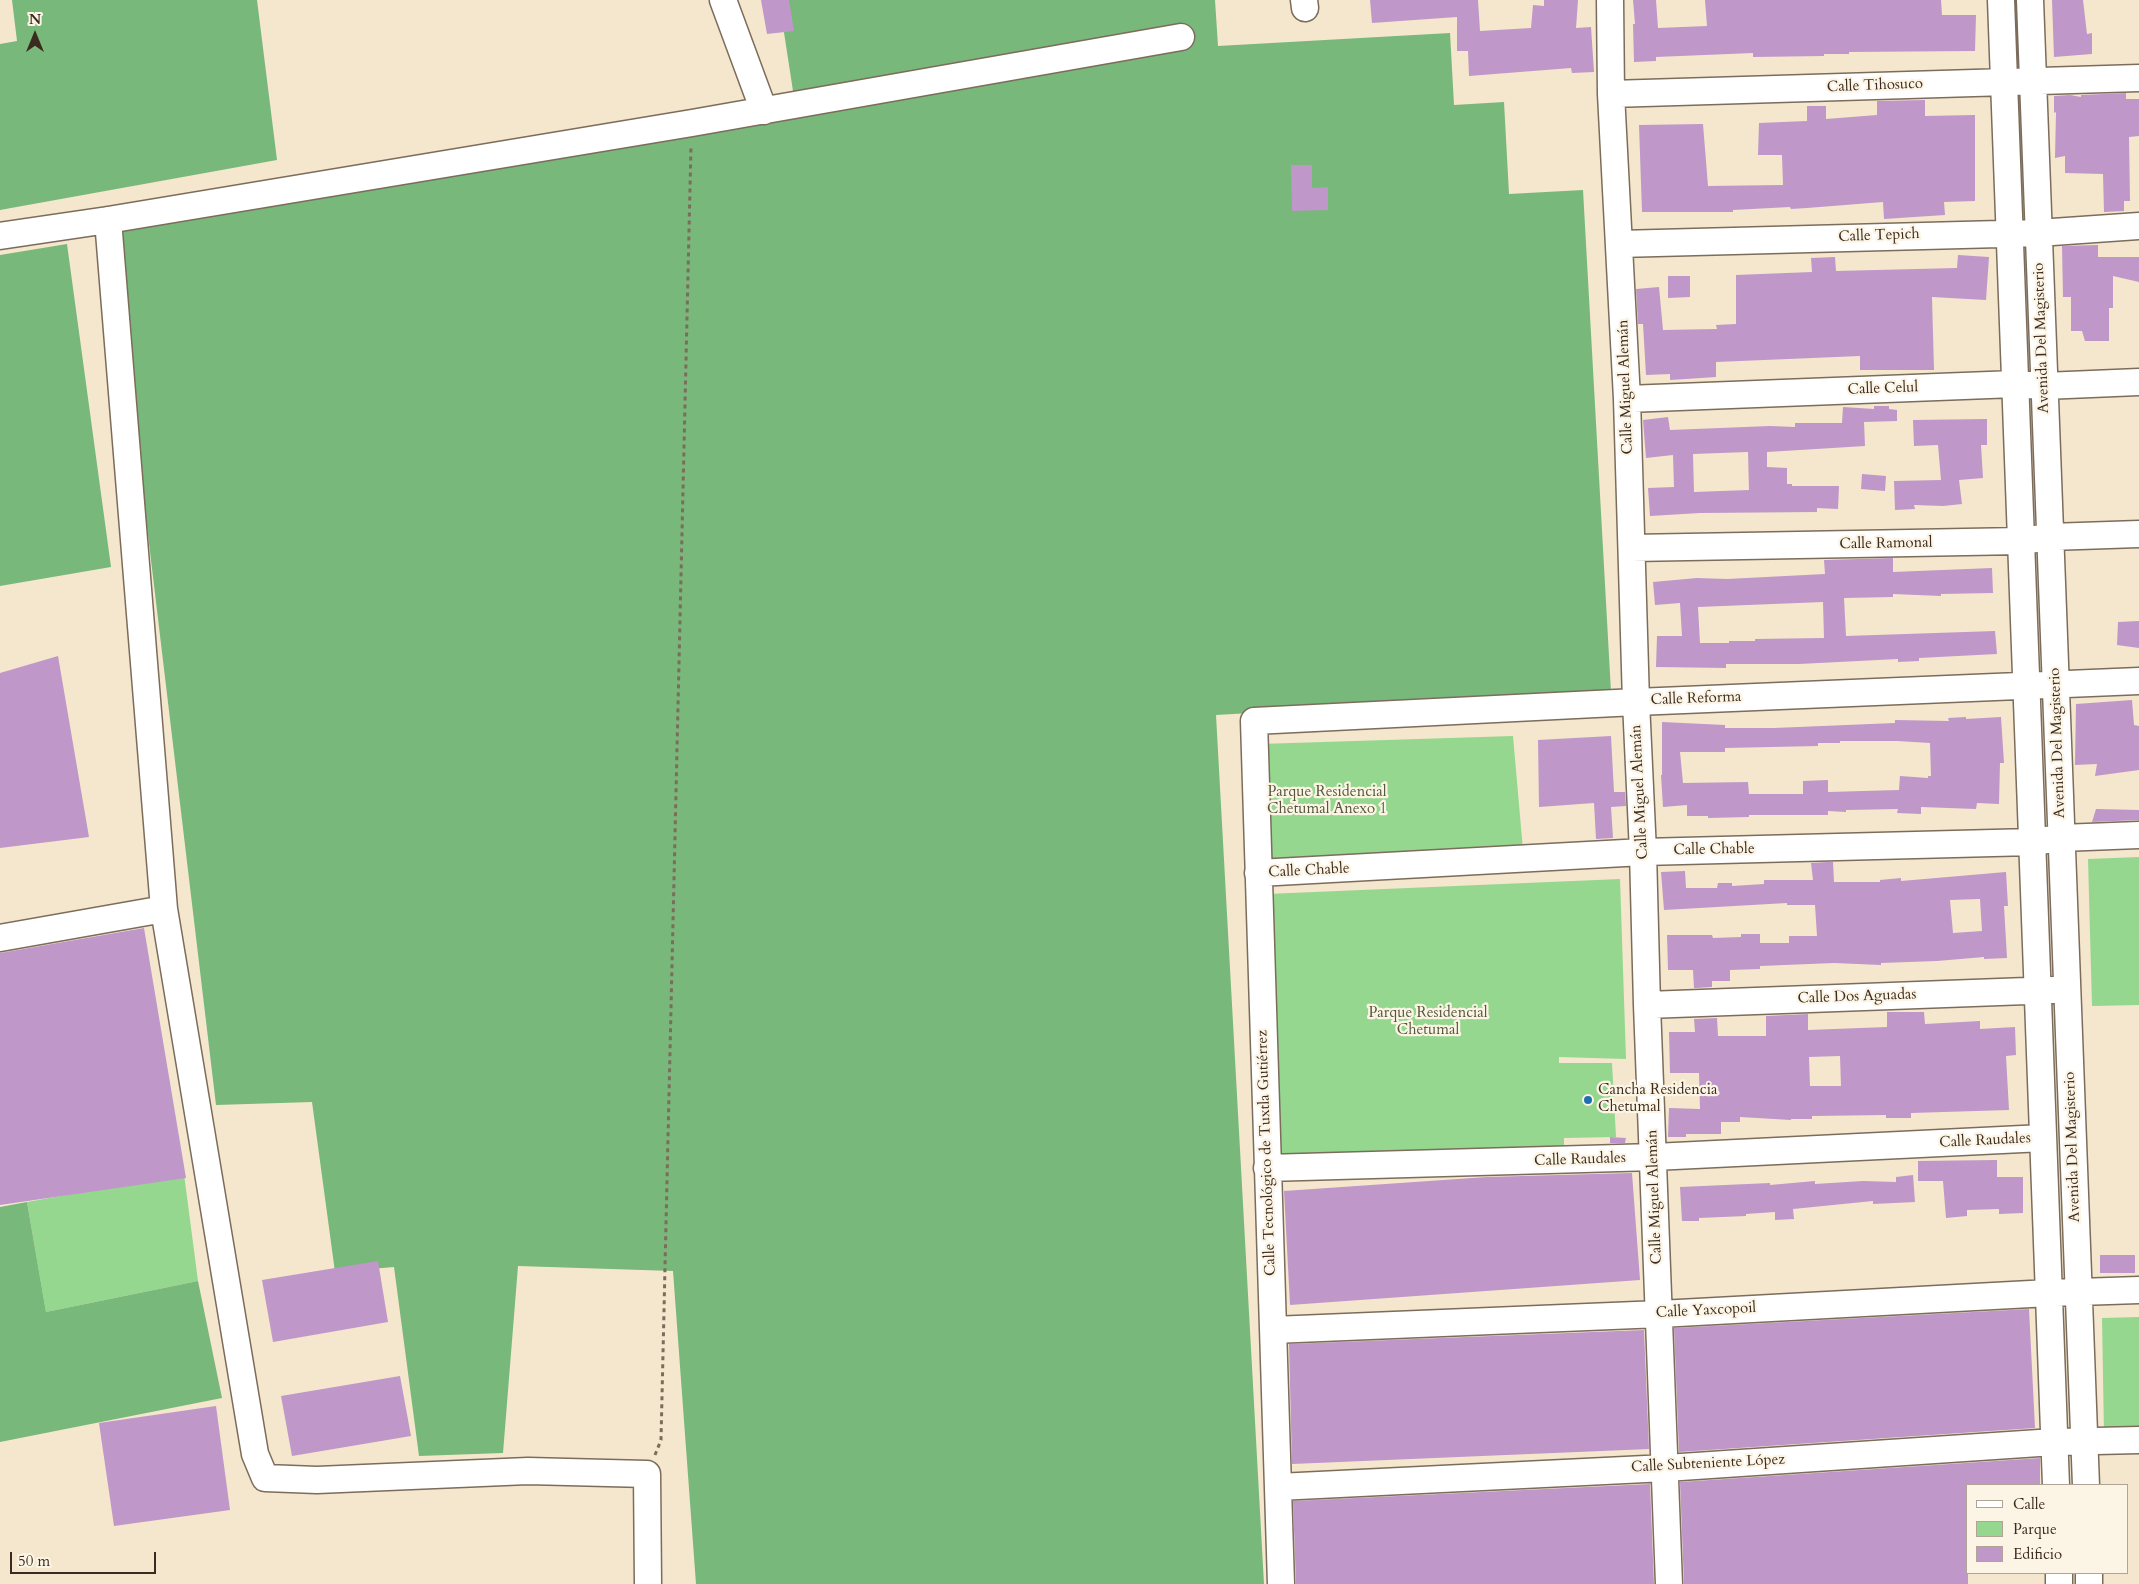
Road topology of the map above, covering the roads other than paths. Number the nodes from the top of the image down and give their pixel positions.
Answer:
1 (723, 0) edge
2 (1610, 0) edge
3 (2001, 0) edge
4 (2030, 0) edge
5 (1181, 37) dead end
6 (2139, 78) edge
7 (2033, 81) junction
8 (2004, 83) junction
9 (1611, 94) junction
10 (764, 111) junction
11 (108, 220) junction
12 (2139, 226) edge
13 (2010, 233) junction
14 (2038, 233) junction
15 (0, 236) edge
16 (1619, 244) junction
17 (2139, 382) edge
18 (2015, 384) junction
19 (2044, 386) junction
20 (1627, 399) junction
21 (2139, 534) edge
22 (2050, 537) junction
23 (2021, 541) junction
24 (1632, 548) junction
25 (2139, 682) edge
26 (2055, 683) junction
27 (2026, 686) junction
28 (1636, 702) junction
29 (1254, 722) joint
30 (2139, 835) edge
31 (2061, 838) junction
32 (2032, 842) junction
33 (1643, 852) junction
34 (1258, 874) junction
35 (164, 909) junction
36 (0, 938) edge
37 (2037, 990) junction
38 (2067, 990) junction
39 (1647, 1005) junction
40 (2043, 1138) junction
41 (1654, 1158) junction
42 (1267, 1168) junction
43 (2139, 1290) edge
44 (2078, 1292) junction
45 (2048, 1293) junction
46 (1660, 1314) junction
47 (1273, 1330) junction
48 (2139, 1440) edge
49 (2084, 1441) junction
50 (2054, 1442) junction
51 (1666, 1468) junction
52 (2056, 1484) edge
53 (2086, 1484) edge
54 (1278, 1487) junction
55 (648, 1584) edge
56 (1281, 1584) edge
57 (1670, 1584) edge

1 - 10 street
2 - 9 street, Calle Miguel Alemán
3 - 8 street, Avenida Del Magisterio
4 - 7 street, Avenida Del Magisterio
5 - 10 street
6 - 7 street, Calle Tihosuco
7 - 8 street, Calle Tihosuco
7 - 14 street, Avenida Del Magisterio
8 - 9 street, Calle Tihosuco
8 - 13 street, Avenida Del Magisterio
9 - 16 street, Calle Miguel Alemán
10 - 11 street
11 - 15 street
11 - 35 street
12 - 14 street, Calle Tepich
13 - 14 street, Calle Tepich
13 - 16 street, Calle Tepich
13 - 18 street, Avenida Del Magisterio
14 - 19 street, Avenida Del Magisterio
16 - 20 street, Calle Miguel Alemán
17 - 19 street, Calle Celul
18 - 19 street, Calle Celul
18 - 20 street, Calle Celul
18 - 23 street, Avenida Del Magisterio
19 - 22 street, Avenida Del Magisterio
20 - 24 street, Calle Miguel Alemán
21 - 22 street, Calle Ramonal
22 - 23 street, Calle Ramonal
22 - 26 street, Avenida Del Magisterio
23 - 24 street, Calle Ramonal
23 - 27 street, Avenida Del Magisterio
24 - 28 street, Calle Miguel Alemán
25 - 26 street, Calle Reforma
26 - 27 street, Calle Reforma
26 - 31 street, Avenida Del Magisterio
27 - 28 street, Calle Reforma
27 - 32 street, Avenida Del Magisterio
28 - 29 street, Calle Reforma
28 - 33 street, Calle Miguel Alemán
29 - 34 street, Calle Tecnológico de Tuxtla Gutiérrez
30 - 31 street, Calle Chable
31 - 32 street, Calle Chable
31 - 38 street, Avenida Del Magisterio
32 - 33 street, Calle Chable
32 - 37 street, Avenida Del Magisterio
33 - 34 street, Calle Chable
33 - 39 street, Calle Miguel Alemán
34 - 42 street, Calle Tecnológico de Tuxtla Gutiérrez
35 - 36 street
35 - 55 street
37 - 38 street, Calle Dos Aguadas
37 - 39 street, Calle Dos Aguadas
37 - 40 street, Avenida Del Magisterio
38 - 44 street, Avenida Del Magisterio
39 - 41 street, Calle Miguel Alemán
40 - 41 street, Calle Raudales
40 - 45 street, Avenida Del Magisterio
41 - 42 street, Calle Raudales
41 - 46 street, Calle Miguel Alemán
42 - 47 street, Calle Tecnológico de Tuxtla Gutiérrez
43 - 44 street, Calle Yaxcopoil
44 - 45 street, Calle Yaxcopoil
44 - 49 street, Avenida Del Magisterio
45 - 46 street, Calle Yaxcopoil
45 - 50 street, Avenida Del Magisterio
46 - 47 street, Calle Yaxcopoil
46 - 51 street, Calle Miguel Alemán
47 - 54 street, Calle Tecnológico de Tuxtla Gutiérrez
48 - 49 street, Calle Subteniente López
49 - 50 street, Calle Subteniente López
49 - 53 street, Avenida Del Magisterio
50 - 51 street, Calle Subteniente López
50 - 52 street, Avenida Del Magisterio
51 - 54 street, Calle Subteniente López
51 - 57 street, Calle Miguel Alemán
54 - 56 street, Calle Tecnológico de Tuxtla Gutiérrez

